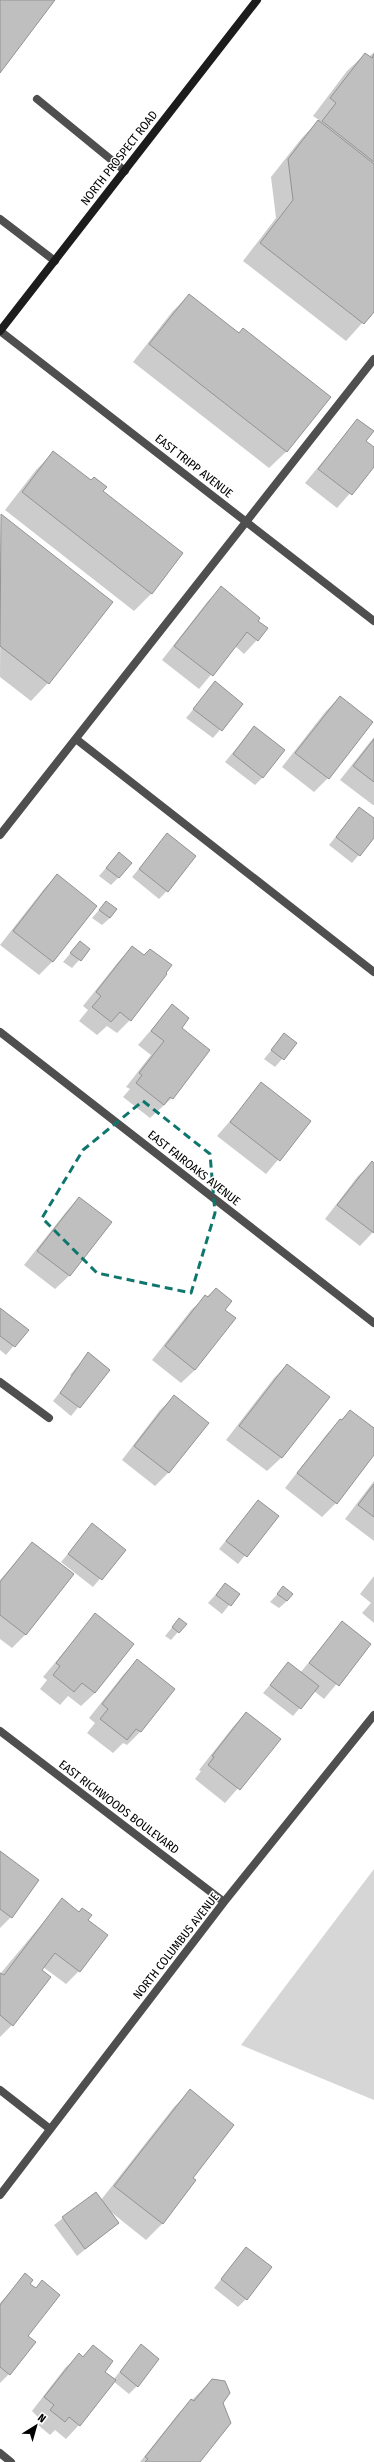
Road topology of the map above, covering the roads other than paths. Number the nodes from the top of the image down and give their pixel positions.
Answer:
1 (257, 0) edge
2 (37, 99) dead end
3 (125, 170) junction
4 (0, 218) edge
5 (55, 261) junction
6 (0, 331) edge
7 (374, 359) edge
8 (245, 521) junction
9 (374, 621) edge
10 (76, 739) junction
11 (0, 835) edge
12 (374, 972) edge
13 (0, 1032) edge
14 (374, 1323) edge
15 (0, 1382) edge
16 (49, 1418) dead end
17 (374, 1715) edge
18 (0, 1731) edge
19 (224, 1902) junction
20 (0, 2090) edge
21 (50, 2129) junction
22 (0, 2195) edge
23 (0, 2453) edge
24 (11, 2462) edge

1 - 3 main road, NORTH PROSPECT ROAD
2 - 3 street
3 - 5 main road, NORTH PROSPECT ROAD
4 - 5 street
5 - 6 main road, NORTH PROSPECT ROAD
6 - 8 street, EAST TRIPP AVENUE
7 - 8 street
8 - 9 street, EAST TRIPP AVENUE
8 - 10 street
10 - 11 street
10 - 12 street
13 - 14 street, EAST FAIROAKS AVENUE
15 - 16 street
17 - 19 street, NORTH COLUMBUS AVENUE
18 - 19 street, EAST RICHWOODS BOULEVARD
19 - 21 street, NORTH COLUMBUS AVENUE
20 - 21 street
21 - 22 street, NORTH COLUMBUS AVENUE
23 - 24 street

